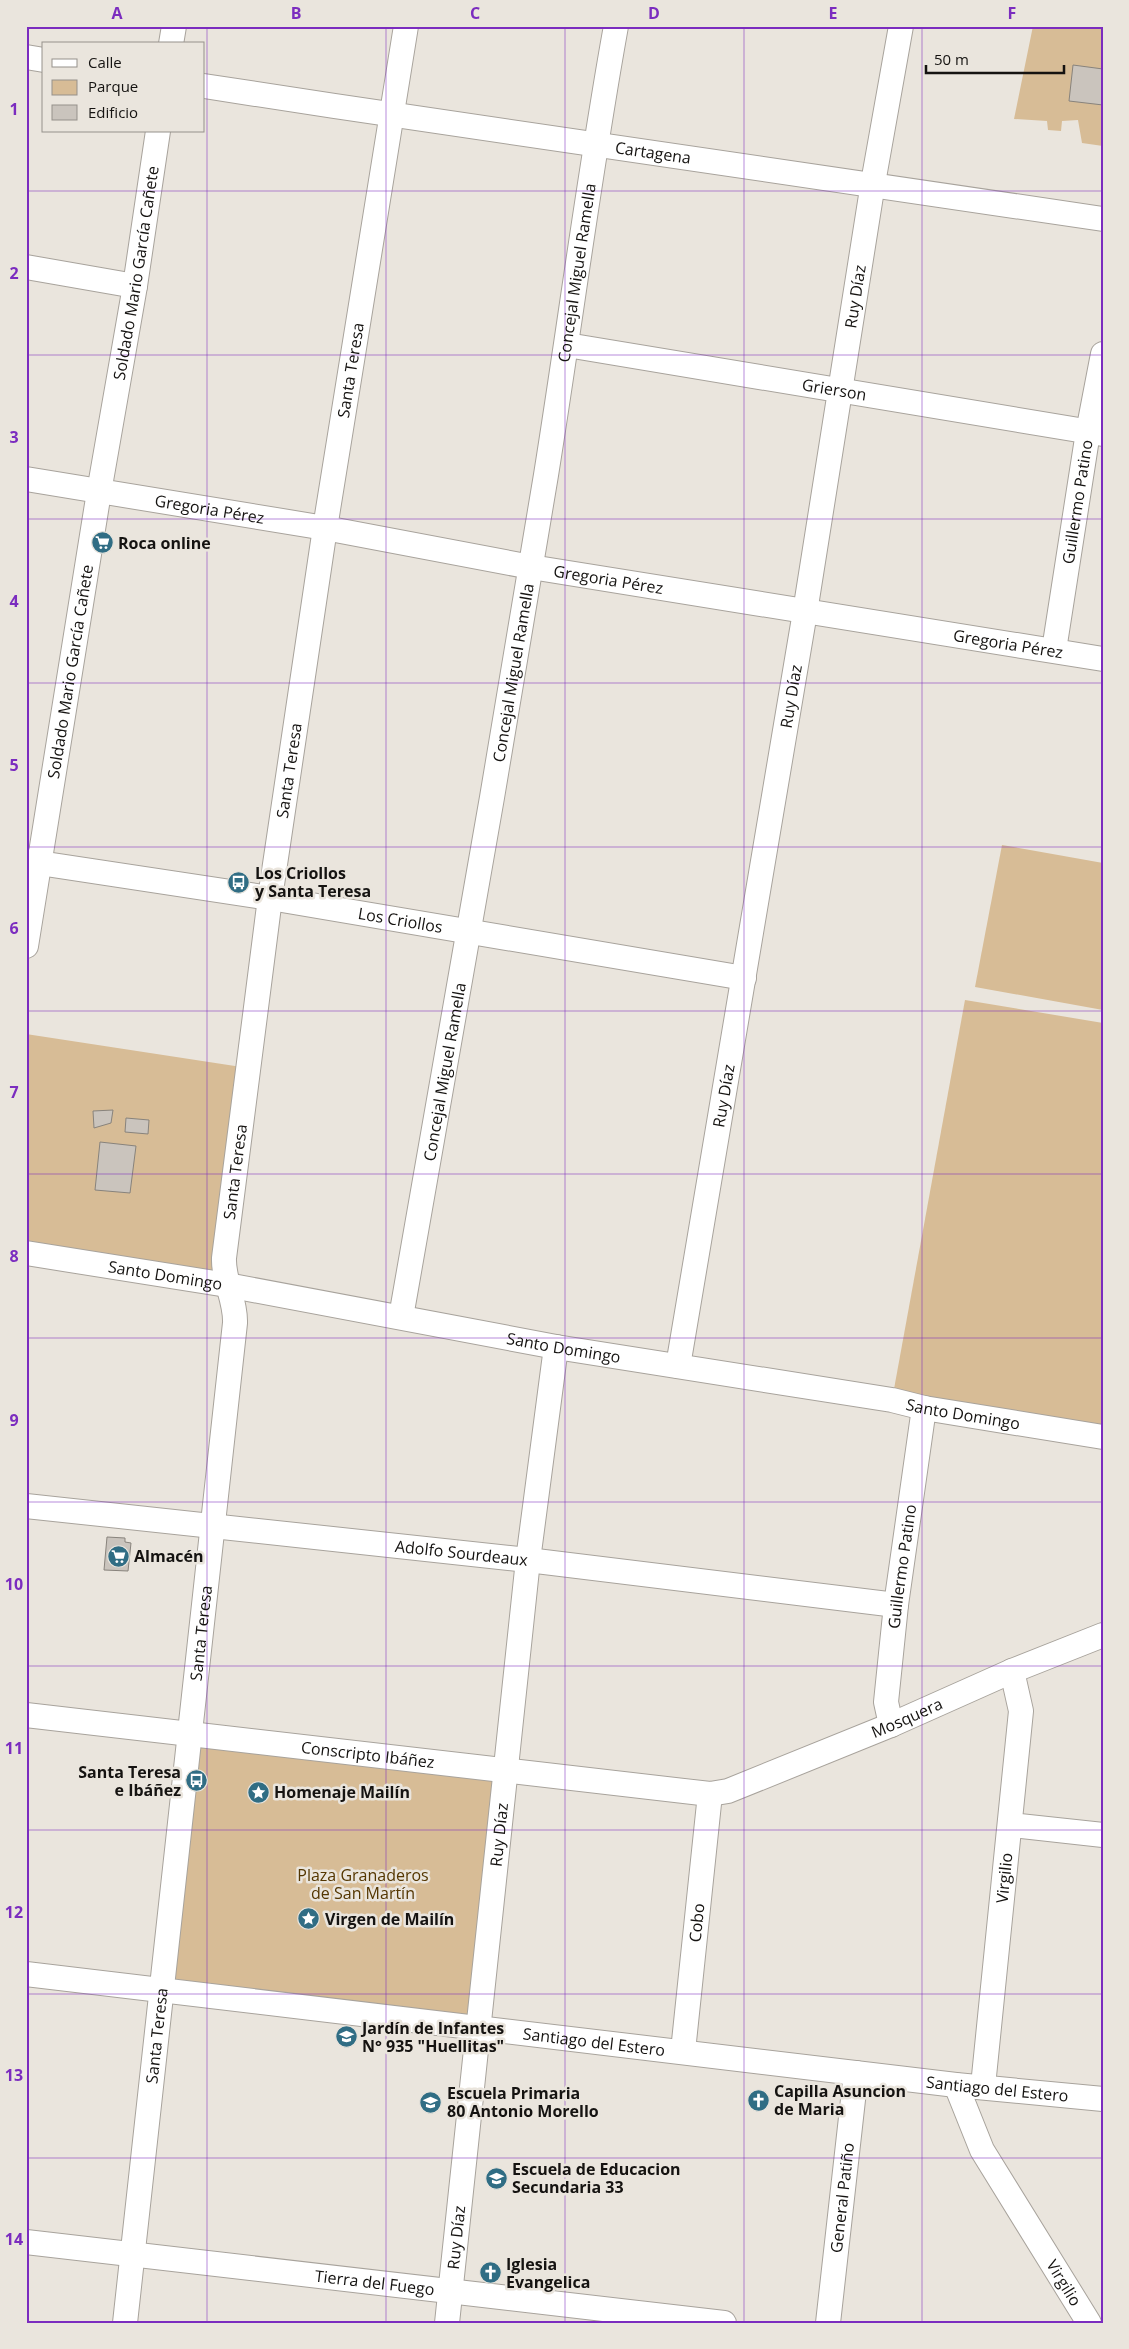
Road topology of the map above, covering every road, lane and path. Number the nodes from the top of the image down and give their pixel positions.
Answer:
1 (174, 26) edge
2 (406, 26) edge
3 (616, 26) edge
4 (901, 26) edge
5 (171, 42) edge
6 (26, 57) edge
7 (42, 60) edge
8 (205, 86) edge
9 (392, 116) junction
10 (158, 132) edge
11 (594, 144) junction
12 (873, 183) junction
13 (1103, 219) edge
14 (26, 266) edge
15 (135, 286) junction
16 (567, 345) junction
17 (1103, 354) edge
18 (841, 391) junction
19 (1095, 433) edge
20 (26, 479) edge
21 (99, 492) junction
22 (325, 528) junction
23 (531, 567) junction
24 (806, 612) junction
25 (1054, 650) junction
26 (1103, 659) edge
27 (33, 862) edge
28 (270, 898) junction
29 (469, 932) junction
30 (26, 946) edge
31 (744, 978) junction
32 (26, 1253) edge
33 (227, 1285) junction
34 (401, 1318) junction
35 (556, 1347) junction
36 (678, 1366) junction
37 (924, 1408) junction
38 (1103, 1437) edge
39 (26, 1506) edge
40 (213, 1527) junction
41 (528, 1560) junction
42 (896, 1605) junction
43 (1103, 1635) edge
44 (1012, 1671) junction
45 (26, 1715) edge
46 (891, 1725) junction
47 (189, 1736) junction
48 (507, 1770) junction
49 (710, 1794) junction
50 (1011, 1825) junction
51 (1103, 1835) edge
52 (26, 1974) edge
53 (161, 1989) junction
54 (479, 2028) junction
55 (683, 2051) junction
56 (856, 2072) junction
57 (956, 2085) junction
58 (983, 2086) junction
59 (1103, 2099) edge
60 (26, 2242) edge
61 (131, 2253) junction
62 (450, 2291) junction
63 (125, 2323) edge
64 (447, 2323) edge
65 (724, 2323) edge
66 (828, 2323) edge
67 (1090, 2323) edge

1 - 5 street
2 - 9 street, Santa Teresa
3 - 11 street, Concejal Miguel Ramella
4 - 12 street, Ruy Díaz
6 - 7 street
8 - 9 street, Cartagena
9 - 11 street, Cartagena
9 - 22 street, Santa Teresa
10 - 15 street, Soldado Mario García Cañete
11 - 12 street, Cartagena
11 - 16 street, Concejal Miguel Ramella
12 - 13 street, Cartagena
12 - 18 street, Ruy Díaz
14 - 15 street
15 - 21 street, Soldado Mario García Cañete
16 - 18 street, Grierson
16 - 23 street, Concejal Miguel Ramella
17 - 19 street, Guillermo Patino
18 - 19 street, Grierson
18 - 24 street, Ruy Díaz
19 - 25 street, Guillermo Patino
20 - 21 street, Gregoria Pérez
21 - 22 street, Gregoria Pérez
21 - 27 street, Soldado Mario García Cañete
22 - 23 street, Gregoria Pérez
22 - 28 street, Santa Teresa
23 - 24 street, Gregoria Pérez
23 - 29 street, Concejal Miguel Ramella
24 - 25 street, Gregoria Pérez
24 - 31 street, Ruy Díaz
25 - 26 street, Gregoria Pérez
27 - 28 street, Los Criollos
27 - 30 street, Soldado Mario García Cañete
28 - 29 street, Los Criollos
28 - 33 street, Santa Teresa
29 - 31 street, Los Criollos
29 - 34 street, Concejal Miguel Ramella
31 - 36 street, Ruy Díaz
32 - 33 street, Santo Domingo
33 - 34 street, Santo Domingo
33 - 40 street, Santa Teresa
34 - 35 street, Santo Domingo
35 - 36 street, Santo Domingo
35 - 41 street, Ruy Díaz
36 - 37 street, Santo Domingo
37 - 38 street, Santo Domingo
37 - 42 street, Guillermo Patino
39 - 40 street, Adolfo Sourdeaux
40 - 41 street, Adolfo Sourdeaux
40 - 47 street, Santa Teresa
41 - 42 street, Adolfo Sourdeaux
41 - 48 street, Ruy Díaz
42 - 46 street, Guillermo Patino
43 - 44 street, Mosquera
44 - 46 street, Mosquera
44 - 50 street, Virgilio
45 - 47 street, Conscripto Ibáñez
46 - 49 street, Mosquera
47 - 48 street, Conscripto Ibáñez
47 - 53 street, Santa Teresa
48 - 49 street, Conscripto Ibáñez
48 - 54 street, Ruy Díaz
49 - 55 street, Cobo
50 - 51 street
50 - 58 street, Virgilio
52 - 53 street, Santiago del Estero
53 - 54 street, Santiago del Estero
53 - 61 street, Santa Teresa
54 - 55 street, Santiago del Estero
54 - 62 street, Ruy Díaz
55 - 56 street, Santiago del Estero
56 - 57 street, Santiago del Estero
56 - 66 street, General Patiño
57 - 58 street, Santiago del Estero
57 - 67 street, Virgilio
58 - 59 street, Santiago del Estero
60 - 61 street, Tierra del Fuego
61 - 62 street, Tierra del Fuego
61 - 63 street, Santa Teresa
62 - 64 street, Ruy Díaz
62 - 65 street, Tierra del Fuego

